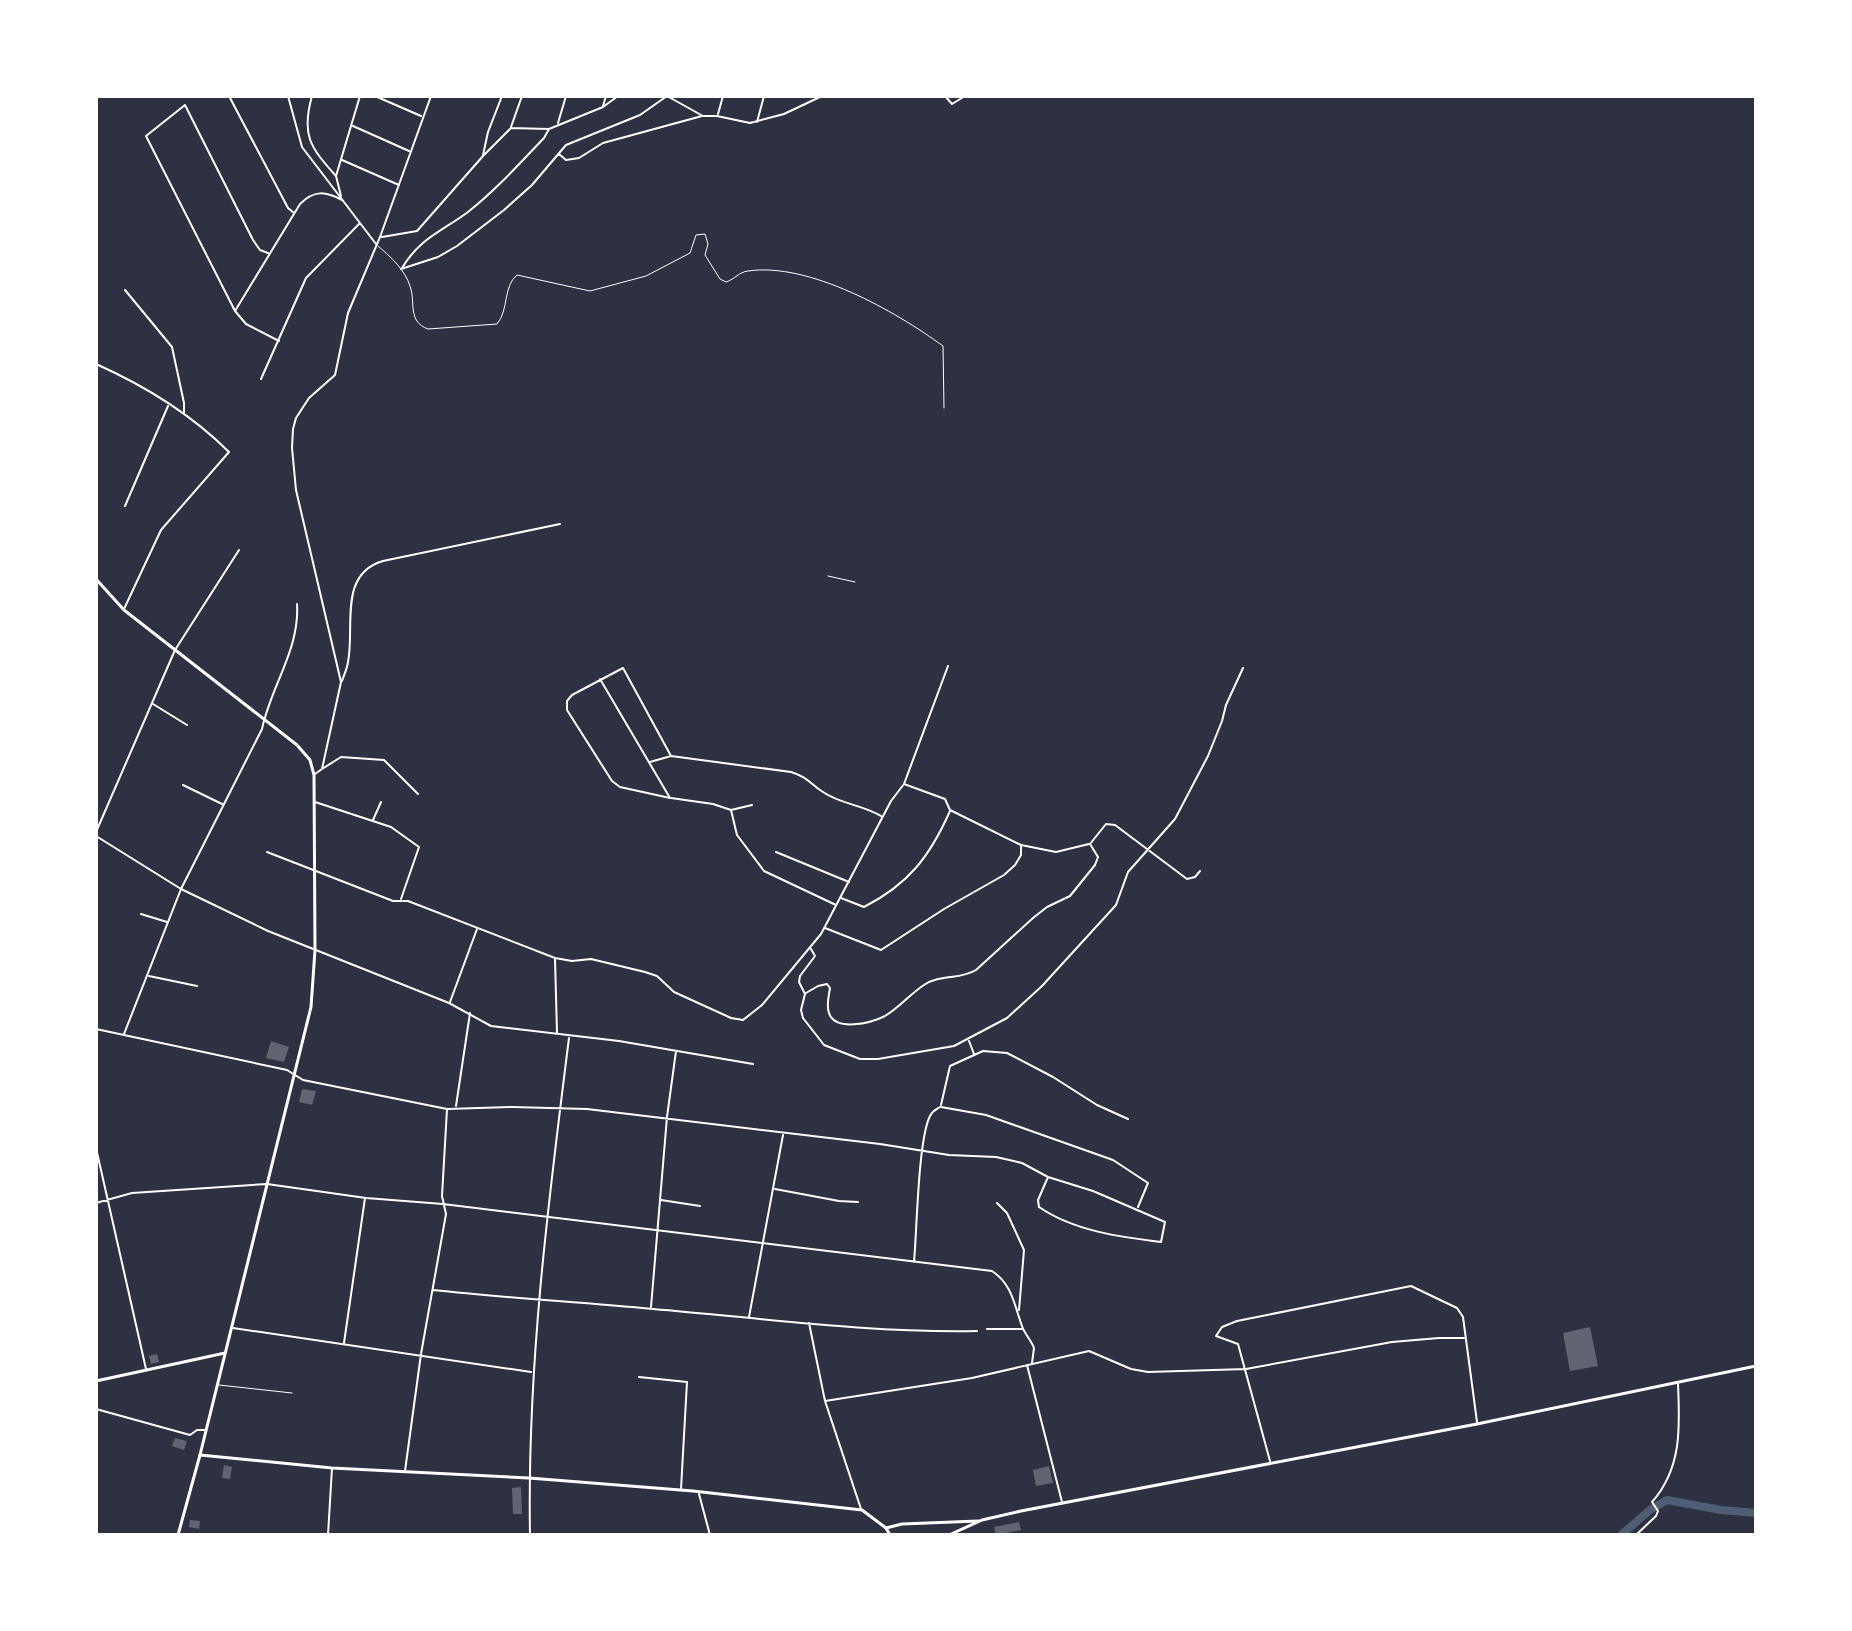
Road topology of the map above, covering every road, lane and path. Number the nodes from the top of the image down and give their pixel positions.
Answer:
1 (229, 96) edge
2 (288, 96) edge
3 (312, 96) edge
4 (360, 96) edge
5 (375, 96) edge
6 (431, 96) edge
7 (502, 96) edge
8 (522, 96) edge
9 (566, 96) edge
10 (606, 96) edge
11 (618, 96) edge
12 (667, 96) edge
13 (723, 96) edge
14 (764, 96) edge
15 (808, 96) edge
16 (822, 96) edge
17 (945, 96) edge
18 (965, 96) edge
19 (806, 103) junction
20 (603, 107) junction
21 (703, 116) junction
22 (717, 116) junction
23 (423, 117) junction
24 (757, 122) junction
25 (557, 124) junction
26 (352, 126) junction
27 (511, 128) junction
28 (549, 129) junction
29 (411, 152) junction
30 (559, 154) junction
31 (483, 156) junction
32 (341, 160) junction
33 (336, 176) junction
34 (399, 186) junction
35 (343, 201) junction
36 (294, 213) junction
37 (360, 223) junction
38 (380, 237) junction
39 (376, 245) junction
40 (268, 253) junction
41 (401, 269) junction
42 (125, 290) dead end
43 (235, 311) junction
44 (279, 341) junction
45 (97, 364) edge
46 (96, 371) edge
47 (261, 379) dead end
48 (169, 405) junction
49 (944, 408) dead end
50 (184, 415) junction
51 (125, 506) dead end
52 (560, 524) dead end
53 (239, 550) dead end
54 (828, 576) dead end
55 (96, 579) edge
56 (855, 582) dead end
57 (297, 604) dead end
58 (124, 610) junction
59 (175, 650) junction
60 (948, 666) dead end
61 (1243, 668) dead end
62 (600, 679) junction
63 (341, 682) junction
64 (152, 704) junction
65 (264, 719) junction
66 (187, 725) dead end
67 (671, 756) junction
68 (648, 762) junction
69 (322, 769) junction
70 (314, 775) junction
71 (904, 784) junction
72 (183, 785) dead end
73 (418, 794) dead end
74 (670, 798) junction
75 (314, 801) junction
76 (381, 802) dead end
77 (224, 804) junction
78 (752, 805) dead end
79 (731, 810) junction
80 (950, 810) junction
81 (882, 817) junction
82 (373, 821) junction
83 (96, 834) edge
84 (1090, 844) junction
85 (1021, 845) junction
86 (1148, 849) junction
87 (267, 852) dead end
88 (776, 852) dead end
89 (314, 871) junction
90 (1200, 871) dead end
91 (849, 882) junction
92 (181, 889) junction
93 (841, 898) junction
94 (400, 900) junction
95 (837, 905) junction
96 (141, 914) dead end
97 (168, 923) junction
98 (478, 928) junction
99 (824, 928) junction
100 (810, 948) junction
101 (315, 950) junction
102 (555, 958) junction
103 (147, 976) junction
104 (197, 986) dead end
105 (805, 994) junction
106 (449, 1003) junction
107 (470, 1012) junction
108 (96, 1029) edge
109 (557, 1034) junction
110 (124, 1035) junction
111 (569, 1037) junction
112 (969, 1040) junction
113 (676, 1051) junction
114 (974, 1055) junction
115 (753, 1064) dead end
116 (295, 1075) junction
117 (456, 1107) junction
118 (560, 1107) junction
119 (941, 1107) junction
120 (447, 1109) junction
121 (667, 1117) junction
122 (1128, 1119) dead end
123 (783, 1134) junction
124 (96, 1148) edge
125 (923, 1151) junction
126 (1048, 1177) junction
127 (267, 1184) junction
128 (774, 1189) junction
129 (108, 1198) junction
130 (366, 1198) junction
131 (659, 1200) junction
132 (858, 1202) dead end
133 (96, 1203) edge
134 (997, 1203) dead end
135 (443, 1204) junction
136 (700, 1206) dead end
137 (1137, 1208) junction
138 (547, 1217) junction
139 (656, 1231) junction
140 (765, 1245) junction
141 (914, 1262) junction
142 (433, 1290) junction
143 (539, 1302) junction
144 (651, 1309) junction
145 (1019, 1311) junction
146 (749, 1318) junction
147 (809, 1323) junction
148 (232, 1327) junction
149 (987, 1329) dead end
150 (1022, 1329) junction
151 (977, 1331) dead end
152 (1466, 1338) junction
153 (344, 1344) junction
154 (225, 1353) junction
155 (421, 1354) junction
156 (1032, 1363) junction
157 (1027, 1364) junction
158 (1756, 1366) edge
159 (1246, 1369) junction
160 (146, 1370) junction
161 (532, 1372) junction
162 (639, 1377) dead end
163 (96, 1381) edge
164 (1678, 1382) junction
165 (217, 1384) junction
166 (292, 1393) dead end
167 (825, 1401) junction
168 (96, 1409) edge
169 (1477, 1424) junction
170 (205, 1430) junction
171 (200, 1455) junction
172 (1271, 1464) junction
173 (332, 1468) junction
174 (405, 1472) junction
175 (529, 1478) junction
176 (681, 1490) junction
177 (698, 1492) junction
178 (1063, 1504) junction
179 (862, 1510) junction
180 (982, 1520) junction
181 (886, 1528) junction
182 (178, 1535) edge
183 (328, 1535) edge
184 (530, 1535) edge
185 (710, 1535) edge
186 (890, 1535) edge
187 (949, 1535) edge
188 (1636, 1535) edge

1 - 36 street
2 - 35 street
3 - 33 street
4 - 26 street
5 - 23 street
6 - 23 street
7 - 31 street
8 - 27 street
9 - 25 street
10 - 20 street
11 - 20 street
12 - 21 street
12 - 30 street
13 - 22 street
14 - 24 street
15 - 19 street
16 - 19 street
17 - 18 street
19 - 24 street
20 - 25 street
21 - 22 street
21 - 30 street
22 - 24 street
23 - 29 street
25 - 28 street
26 - 29 street
26 - 32 street
27 - 28 street
27 - 31 street
28 - 41 street
29 - 34 street
30 - 41 street
31 - 38 street
32 - 33 street
32 - 34 street
33 - 35 street
34 - 38 street
35 - 36 street
35 - 37 street
36 - 40 street
37 - 39 street
37 - 44 street
38 - 39 street
39 - 41 lane
39 - 63 street
40 - 43 street
40 - 43 street
41 - 49 lane
42 - 50 street
43 - 44 street
44 - 47 street
45 - 46 street
45 - 48 street
48 - 50 street
48 - 51 street
50 - 58 street
52 - 63 street
53 - 59 street
54 - 56 path
55 - 58 main road
57 - 65 street
58 - 59 main road
59 - 64 street
59 - 65 main road
60 - 71 street
61 - 86 street
62 - 67 street
62 - 68 street
62 - 74 street
63 - 69 street
64 - 66 street
64 - 83 street
65 - 70 main road
65 - 77 street
67 - 68 street
67 - 81 street
68 - 74 street
69 - 70 street
69 - 73 street
70 - 75 main road
71 - 80 street
71 - 81 street
72 - 77 street
74 - 79 street
75 - 82 street
75 - 89 main road
76 - 82 street
77 - 92 street
78 - 79 street
79 - 95 street
80 - 85 street
80 - 93 street
81 - 91 street
82 - 94 street
83 - 92 street
84 - 85 street
84 - 86 street
84 - 105 street
85 - 99 street
86 - 90 street
86 - 112 street
87 - 89 street
88 - 91 street
89 - 94 street
89 - 101 main road
91 - 93 street
92 - 97 street
92 - 101 street
93 - 95 street
94 - 98 street
95 - 99 street
96 - 97 street
97 - 103 street
98 - 102 street
98 - 106 street
99 - 100 street
100 - 102 street
100 - 105 street
101 - 106 street
101 - 116 main road
102 - 109 street
103 - 104 street
103 - 110 street
105 - 112 street
106 - 107 street
107 - 109 street
107 - 117 street
108 - 110 street
109 - 111 street
110 - 116 street
111 - 113 street
111 - 118 street
112 - 114 street
113 - 115 street
113 - 121 street
114 - 119 street
114 - 122 street
116 - 120 street
116 - 127 main road
117 - 118 street
117 - 120 street
118 - 121 street
118 - 138 street
119 - 125 street
119 - 137 street
120 - 135 street
121 - 123 street
121 - 131 street
123 - 125 street
123 - 128 street
124 - 129 street
125 - 126 street
125 - 141 street
126 - 137 street
126 - 137 street
127 - 129 street
127 - 130 street
127 - 148 main road
128 - 132 street
128 - 140 street
129 - 133 street
129 - 160 street
130 - 135 street
130 - 153 street
131 - 136 street
131 - 139 street
134 - 145 street
135 - 138 street
135 - 142 street
138 - 139 street
138 - 143 street
139 - 140 street
139 - 144 street
140 - 141 street
140 - 146 street
141 - 145 street
142 - 143 street
142 - 155 street
143 - 144 street
143 - 161 street
144 - 146 street
145 - 150 street
146 - 147 street
147 - 151 street
147 - 167 street
148 - 153 street
148 - 154 main road
149 - 150 street
150 - 156 street
152 - 159 street
152 - 159 street
152 - 169 street
153 - 155 street
154 - 160 main road
154 - 165 main road
155 - 161 street
155 - 174 street
156 - 157 street
156 - 159 street
157 - 167 street
157 - 178 street
158 - 164 main road
159 - 172 street
160 - 163 main road
161 - 175 street
162 - 176 street
164 - 169 main road
164 - 188 street
165 - 166 lane
165 - 170 main road
167 - 179 street
168 - 170 street
169 - 172 main road
170 - 171 main road
171 - 173 main road
171 - 182 main road
172 - 178 main road
173 - 174 main road
173 - 183 street
174 - 175 main road
175 - 176 main road
175 - 184 street
176 - 177 main road
177 - 179 main road
177 - 185 street
178 - 180 main road
179 - 181 main road
180 - 181 main road
180 - 187 main road
181 - 186 main road

